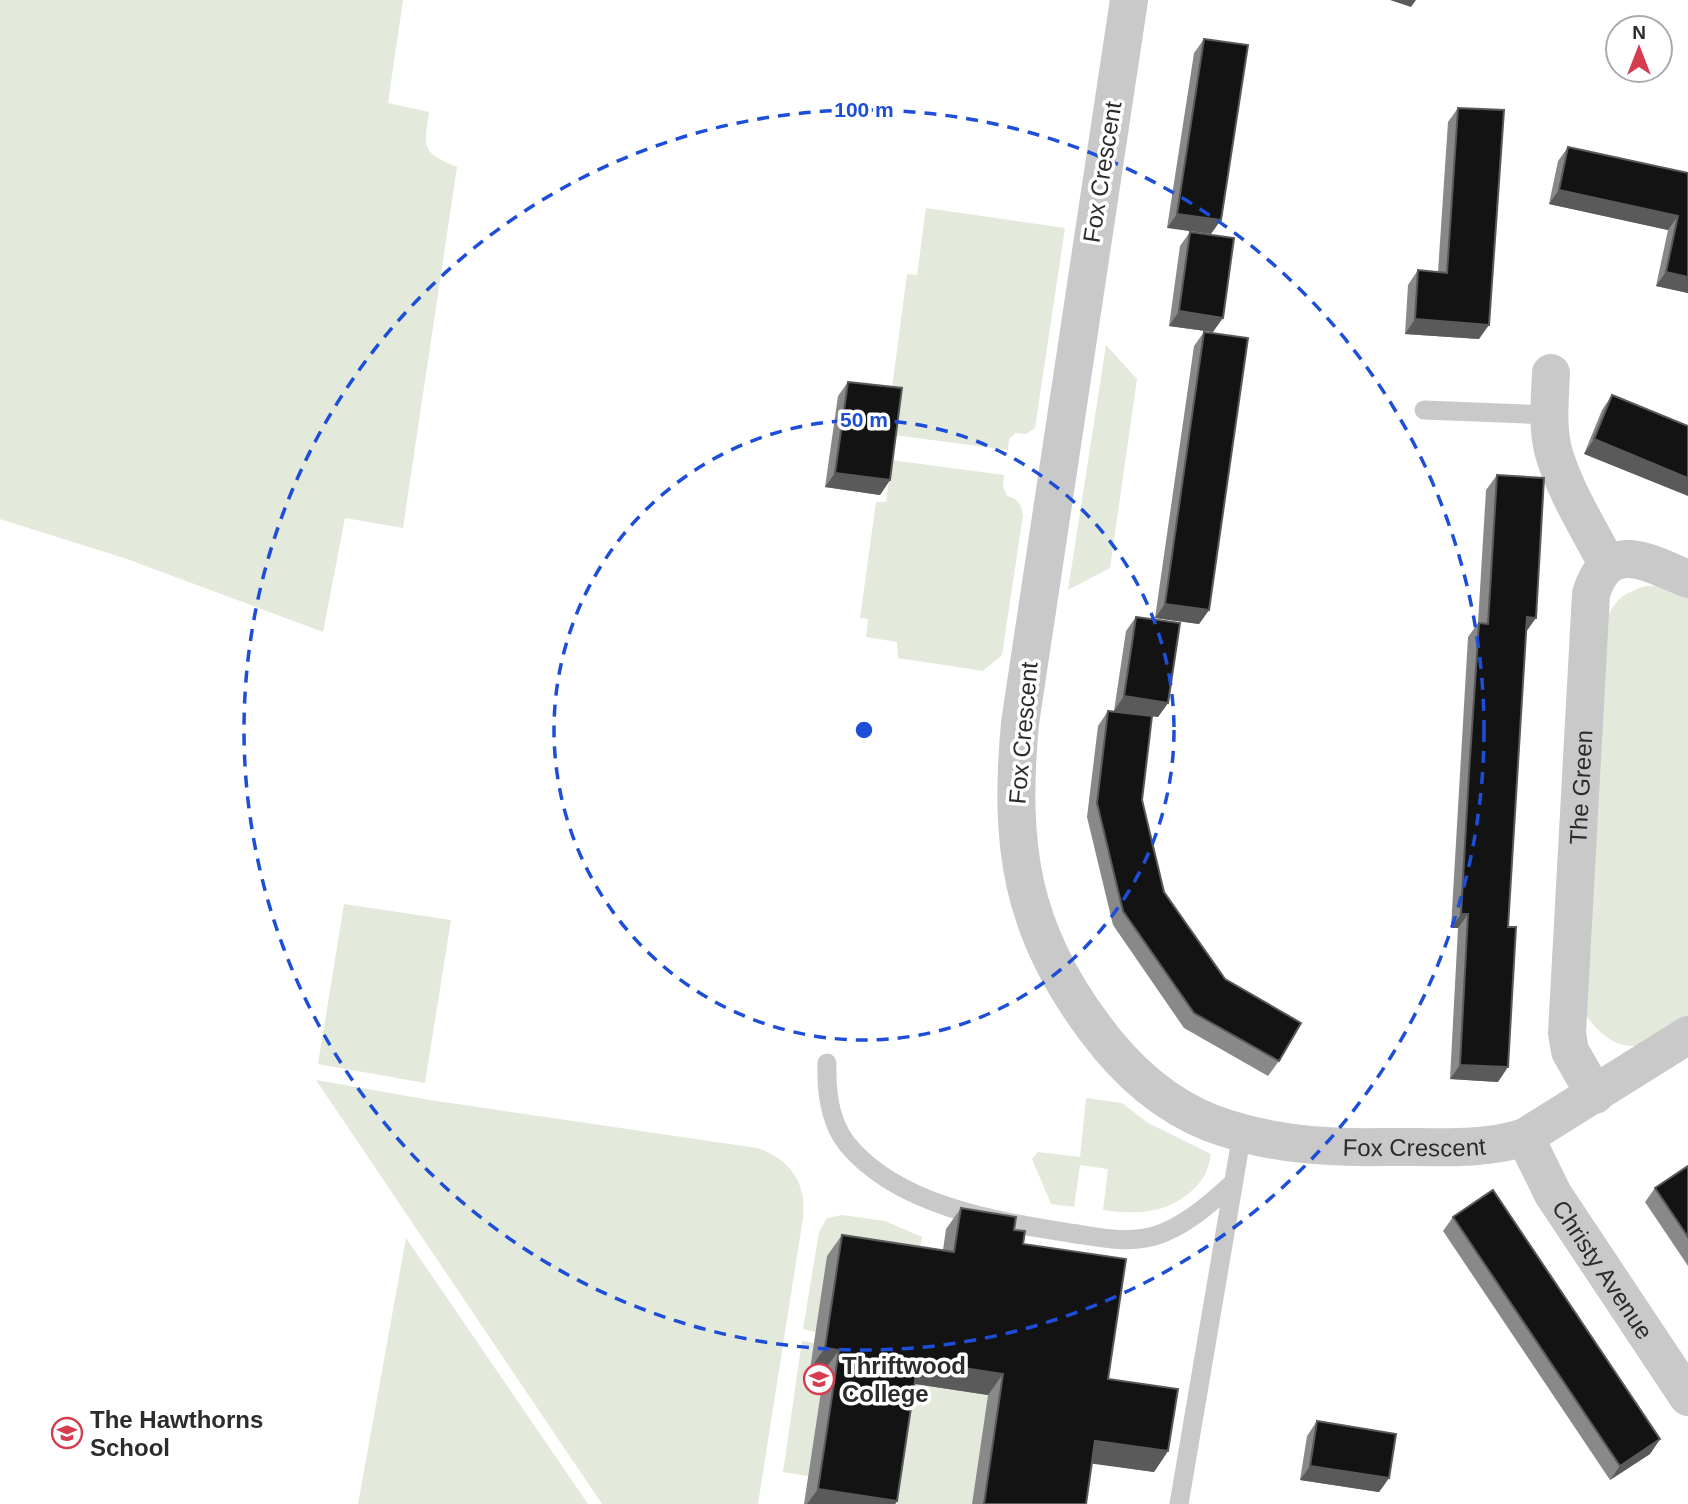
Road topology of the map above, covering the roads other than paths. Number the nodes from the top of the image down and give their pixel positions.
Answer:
1 (1129, 0) edge
2 (1551, 373) dead end
3 (1424, 410) dead end
4 (1549, 415) junction
5 (1607, 564) junction
6 (1688, 579) edge
7 (1688, 1035) edge
8 (827, 1063) dead end
9 (1595, 1095) junction
10 (1242, 1133) junction
11 (1525, 1137) junction
12 (1233, 1183) junction
13 (1688, 1398) edge
14 (1179, 1504) edge

1 - 10 street, Fox Crescent
2 - 4 street
3 - 4 lane
4 - 5 street
5 - 6 street
5 - 9 street, The Green
7 - 9 street
8 - 12 lane
9 - 11 street
10 - 11 street, Fox Crescent
10 - 12 lane
11 - 13 street, Christy Avenue
12 - 14 lane

